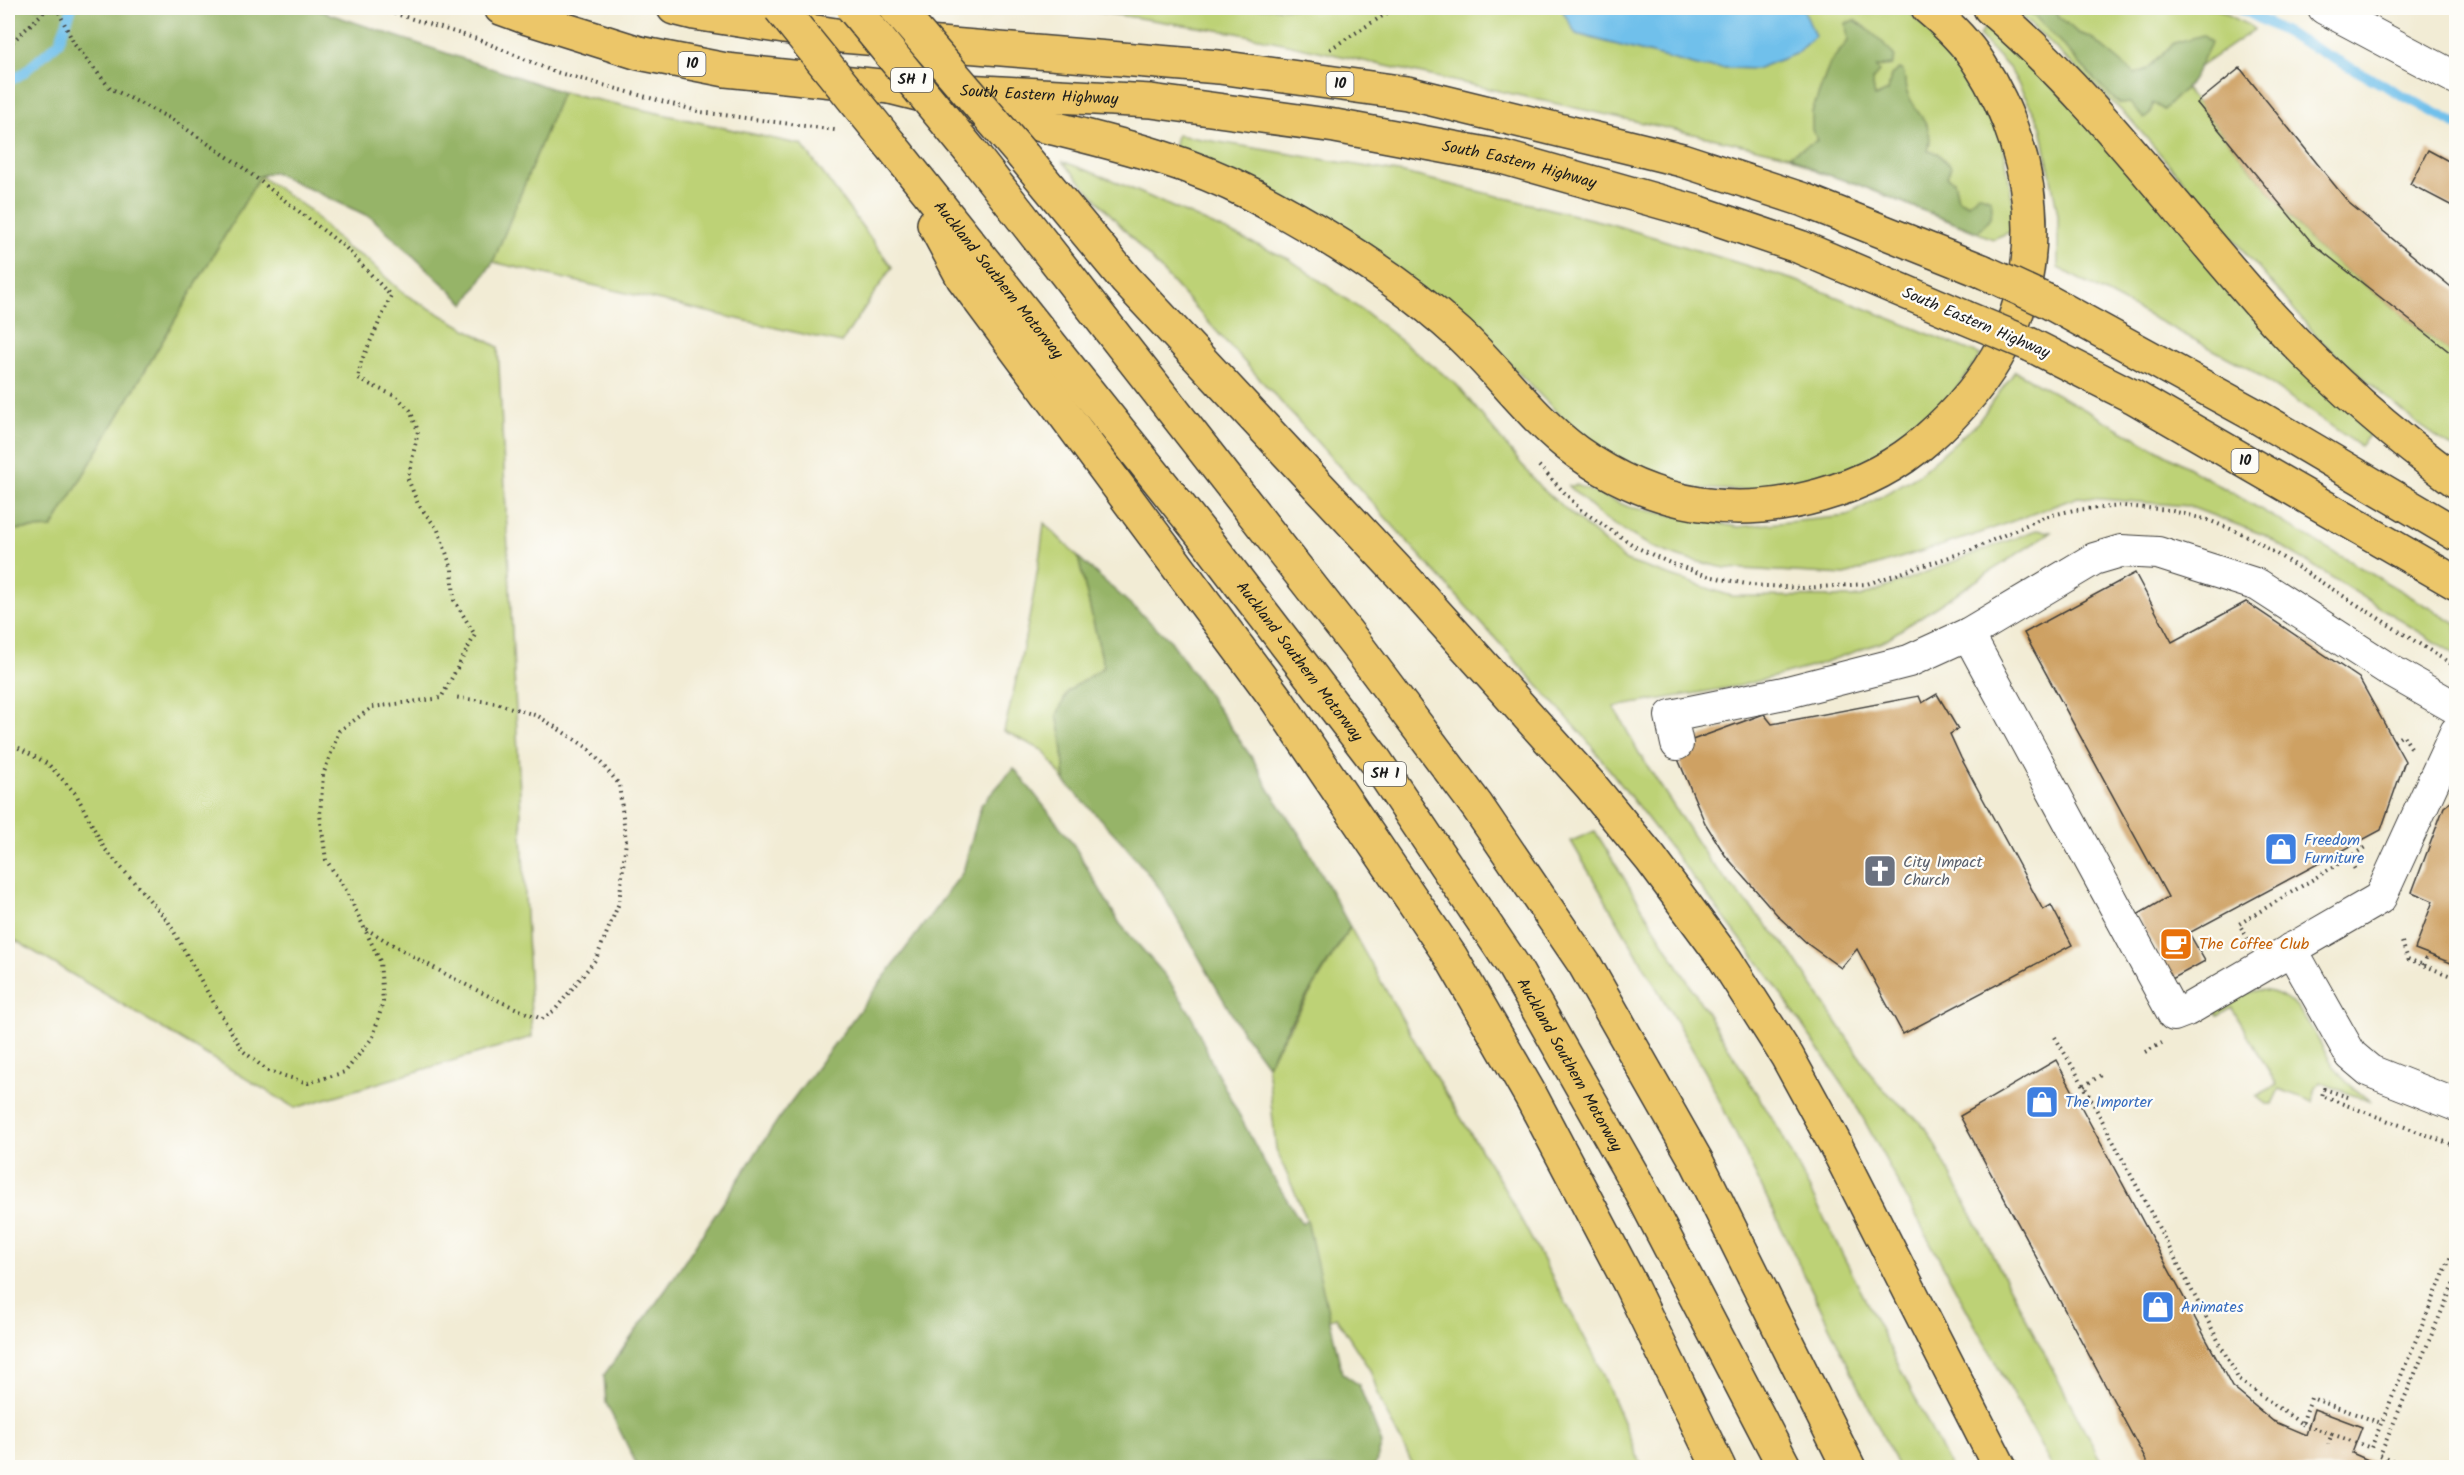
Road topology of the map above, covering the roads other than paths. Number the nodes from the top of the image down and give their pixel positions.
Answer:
1 (501, 8) edge
2 (674, 8) edge
3 (780, 8) edge
4 (854, 8) edge
5 (896, 8) edge
6 (1928, 8) edge
7 (1990, 8) edge
8 (2324, 8) edge
9 (2457, 78) edge
10 (890, 87) junction
11 (890, 144) junction
12 (2457, 480) edge
13 (2457, 534) edge
14 (2457, 583) edge
15 (1968, 634) junction
16 (2457, 708) edge
17 (2457, 732) edge
18 (1677, 744) dead end
19 (2291, 948) junction
20 (2457, 1105) edge
21 (1719, 1467) edge
22 (1785, 1467) edge
23 (1849, 1467) edge
24 (2000, 1467) edge

1 - 10 main road, South Eastern Highway / 10
2 - 13 main road, 10, bridge
3 - 11 main road, Auckland Southern Motorway / SH 1, bridge
4 - 23 main road, SH 1, bridge
5 - 24 main road, bridge
6 - 10 main road
7 - 12 main road
8 - 9 street
10 - 14 main road, South Eastern Highway / 10, bridge
11 - 21 main road
11 - 22 main road, Auckland Southern Motorway / SH 1
15 - 16 street
15 - 18 street
15 - 19 street
17 - 19 street
19 - 20 street

